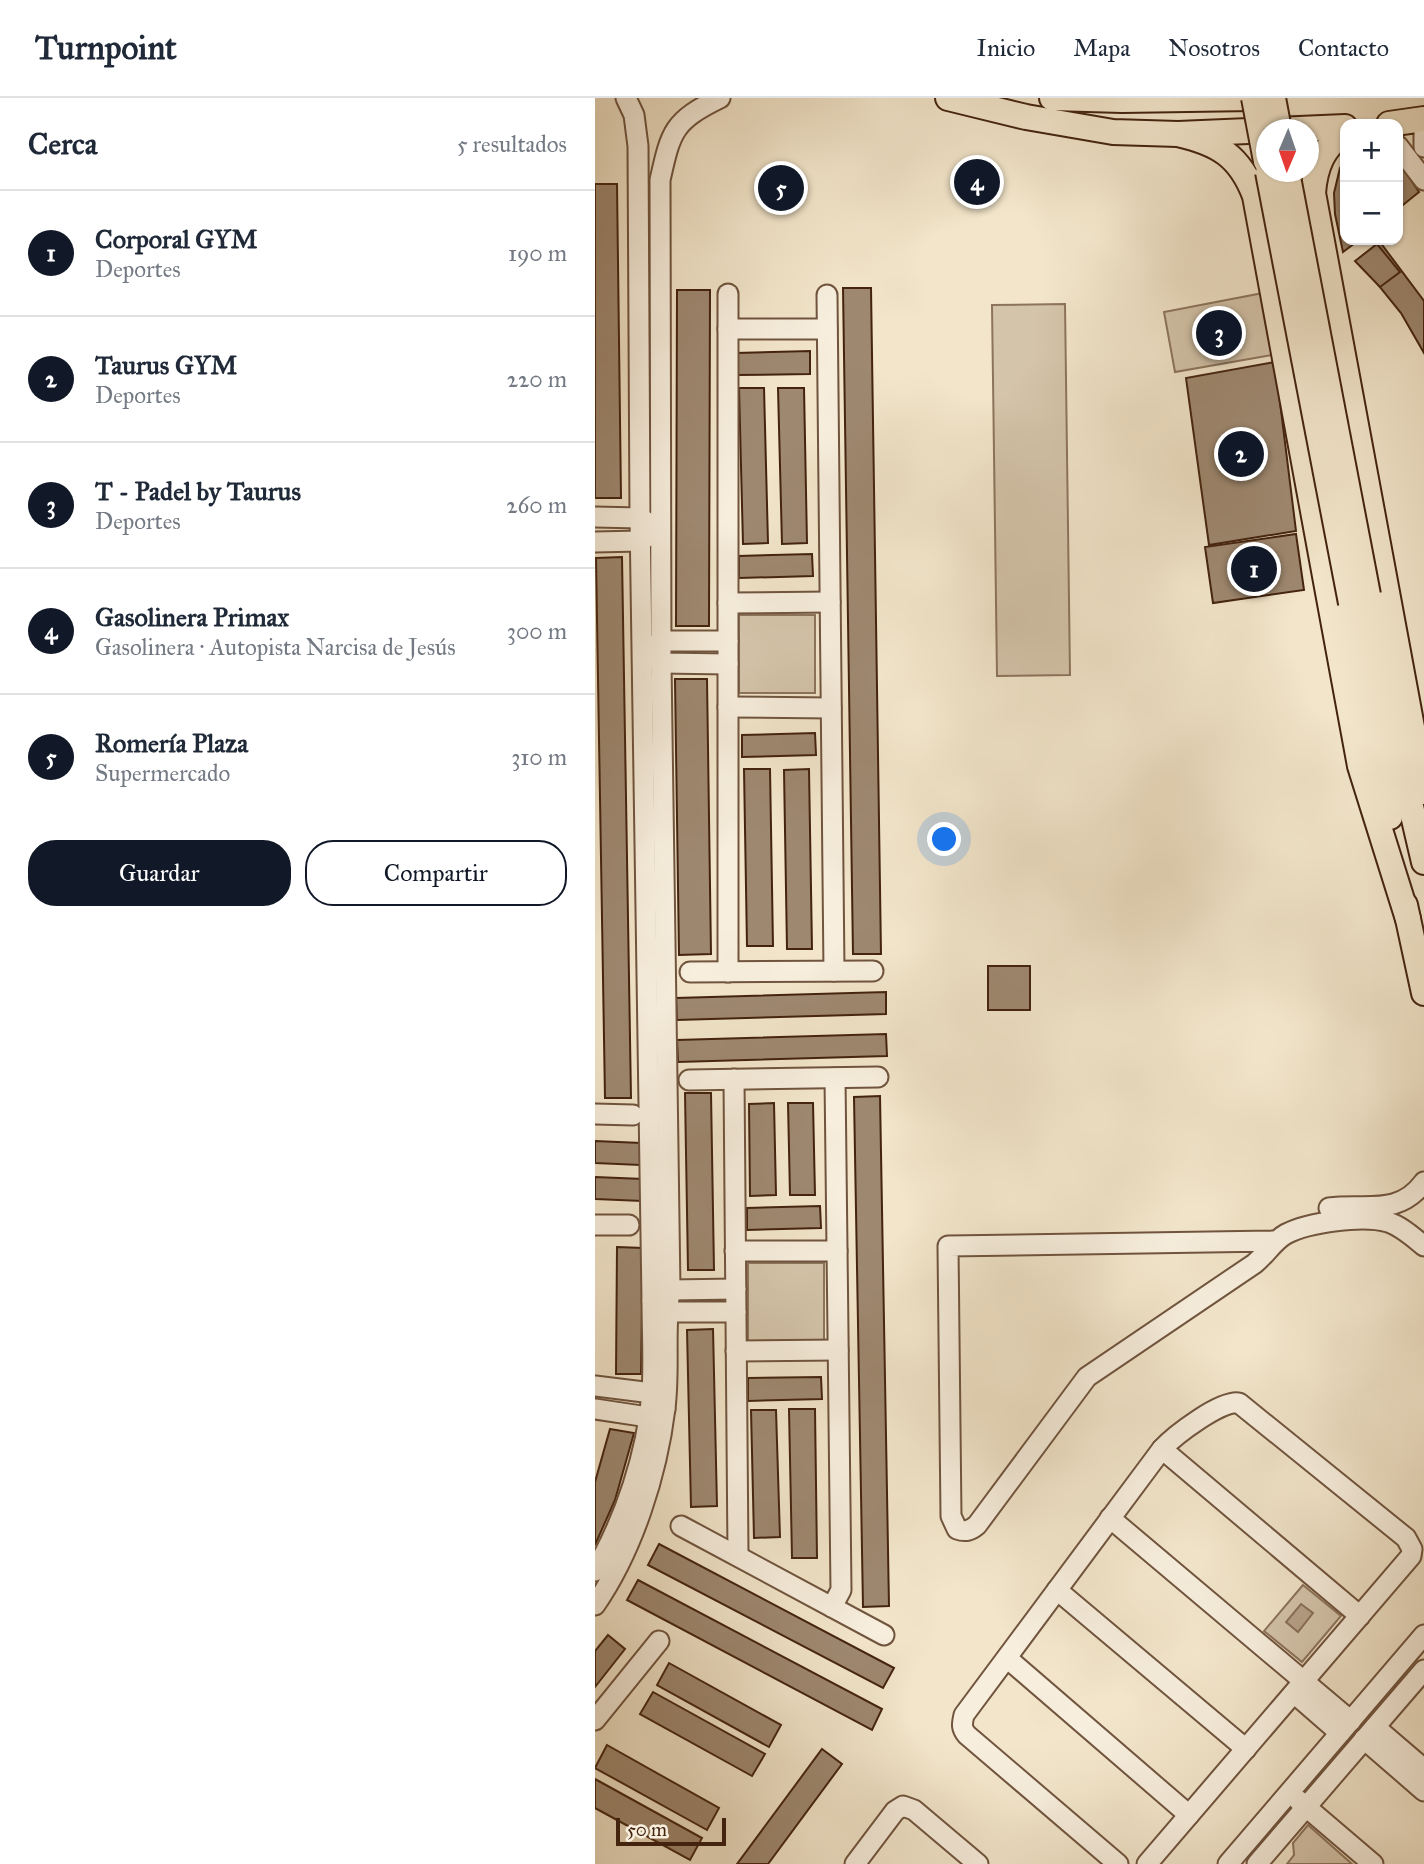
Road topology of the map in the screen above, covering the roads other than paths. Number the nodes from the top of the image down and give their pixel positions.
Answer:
1 (720, 98) edge
2 (948, 98) edge
3 (1052, 98) edge
4 (1254, 98) edge
5 (1273, 98) edge
6 (630, 107) edge
7 (1258, 119) edge
8 (1277, 119) edge
9 (1424, 119) edge
10 (1403, 122) edge
11 (678, 124) junction
12 (1340, 127) edge
13 (1424, 132) edge
14 (1178, 134) junction
15 (1340, 136) edge
16 (1424, 147) edge
17 (1403, 151) edge
18 (1422, 170) edge
19 (1270, 182) edge
20 (1289, 182) edge
21 (1316, 209) junction
22 (1259, 220) junction
23 (728, 294) dead end
24 (827, 295) dead end
25 (827, 328) junction
26 (728, 329) junction
27 (595, 517) edge
28 (640, 518) junction
29 (661, 530) junction
30 (640, 541) junction
31 (595, 542) edge
32 (1360, 599) junction
33 (830, 602) junction
34 (728, 603) junction
35 (661, 641) junction
36 (728, 641) junction
37 (643, 654) junction
38 (661, 663) junction
39 (728, 664) junction
40 (728, 707) junction
41 (831, 708) junction
42 (1424, 792) edge
43 (1424, 862) edge
44 (1408, 919) junction
45 (834, 971) junction
46 (873, 971) dead end
47 (690, 972) dead end
48 (728, 972) junction
49 (1424, 993) edge
50 (877, 1077) dead end
51 (835, 1078) junction
52 (734, 1079) junction
53 (689, 1080) dead end
54 (595, 1114) edge
55 (632, 1115) dead end
56 (1424, 1182) edge
57 (595, 1225) edge
58 (629, 1225) dead end
59 (1282, 1237) junction
60 (1424, 1246) edge
61 (736, 1251) junction
62 (837, 1251) junction
63 (736, 1289) junction
64 (670, 1290) junction
65 (659, 1307) junction
66 (736, 1312) junction
67 (838, 1350) junction
68 (736, 1351) junction
69 (595, 1385) edge
70 (652, 1393) junction
71 (595, 1409) edge
72 (657, 1413) junction
73 (1162, 1448) junction
74 (1110, 1518) junction
75 (681, 1526) dead end
76 (738, 1555) junction
77 (595, 1571) edge
78 (1057, 1590) junction
79 (595, 1605) edge
80 (831, 1606) junction
81 (1360, 1616) junction
82 (884, 1635) dead end
83 (1424, 1635) edge
84 (659, 1641) dead end
85 (1007, 1658) junction
86 (1424, 1670) edge
87 (1299, 1688) junction
88 (595, 1720) edge
89 (1345, 1727) junction
90 (1369, 1733) junction
91 (1246, 1749) junction
92 (1424, 1769) edge
93 (1424, 1791) edge
94 (1289, 1792) junction
95 (1306, 1807) junction
96 (1189, 1815) junction
97 (855, 1864) edge
98 (978, 1864) edge
99 (1118, 1864) edge
100 (1147, 1864) edge
101 (1228, 1864) edge
102 (1257, 1864) edge
103 (1373, 1864) edge

1 - 11 street
2 - 14 main road
3 - 4 main road
4 - 7 main road, bridge
5 - 8 main road, bridge
6 - 11 street
6 - 28 street
9 - 10 main road
11 - 29 street
12 - 14 main road
13 - 16 street
14 - 22 main road
15 - 21 main road
17 - 18 street
19 - 32 main road, bridge
20 - 32 main road, bridge
21 - 22 main road
21 - 42 main road
22 - 44 main road
23 - 26 street
24 - 25 street
25 - 26 street
25 - 33 street
26 - 34 street
27 - 28 street
28 - 29 street
28 - 30 street
29 - 30 street
29 - 35 street
30 - 31 street
30 - 37 street
32 - 43 main road
32 - 44 main road
33 - 34 street
33 - 41 street
34 - 36 street
35 - 36 street
35 - 37 street
35 - 38 street
36 - 39 street
37 - 38 street
37 - 65 street
38 - 39 street
38 - 64 street
39 - 40 street
40 - 41 street
40 - 48 street
41 - 45 street
44 - 49 main road
45 - 46 street
45 - 48 street
47 - 48 street
50 - 51 street
51 - 52 street
51 - 62 street
52 - 53 street
52 - 61 street
54 - 55 street
56 - 59 street
57 - 58 street
59 - 59 street
59 - 60 street
61 - 62 street
61 - 63 street
62 - 67 street
63 - 64 street
63 - 66 street
64 - 65 street
65 - 66 street
65 - 70 street
65 - 72 street
66 - 68 street
67 - 68 street
67 - 80 street
68 - 76 street
69 - 70 street
70 - 72 street
71 - 72 street
72 - 77 street
72 - 79 street
73 - 74 street
73 - 81 street
73 - 81 street
74 - 78 street
74 - 87 street
75 - 76 street
76 - 80 street
78 - 85 street
78 - 91 street
80 - 82 street
81 - 87 street
83 - 89 street
84 - 88 street
85 - 96 street
85 - 99 street
86 - 90 street
87 - 89 street
87 - 91 street
89 - 94 street
90 - 92 street
90 - 93 street
90 - 95 street
91 - 96 street
94 - 95 street
94 - 101 street
95 - 102 street
95 - 103 street
96 - 100 street
97 - 98 street

